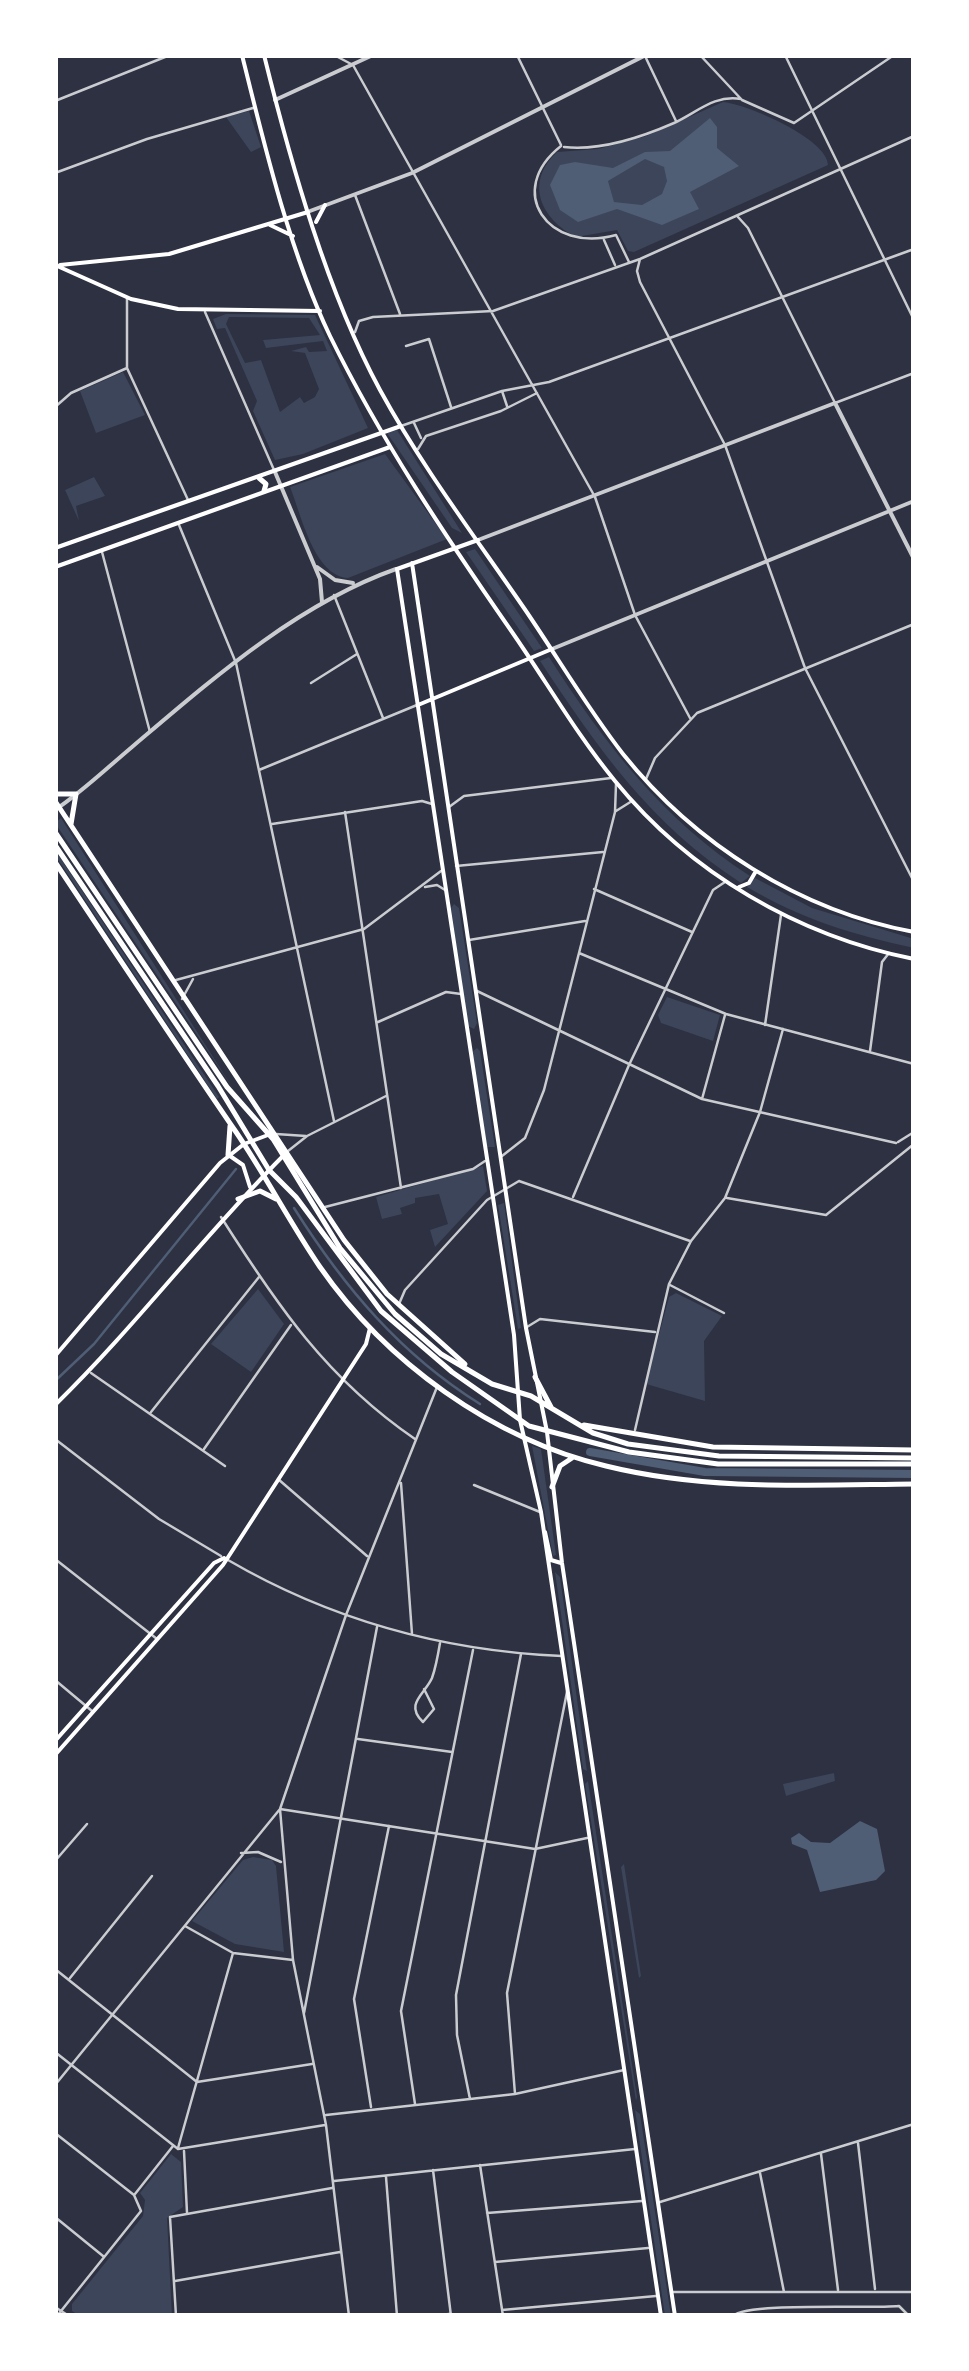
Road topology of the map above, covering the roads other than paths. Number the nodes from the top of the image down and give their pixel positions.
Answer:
1 (170, 55) edge
2 (242, 55) edge
3 (264, 55) edge
4 (334, 55) edge
5 (373, 55) edge
6 (517, 55) edge
7 (645, 55) edge
8 (700, 55) edge
9 (785, 55) edge
10 (894, 55) edge
11 (353, 65) junction
12 (275, 100) junction
13 (742, 100) junction
14 (55, 101) edge
15 (540, 106) junction
16 (255, 108) junction
17 (813, 108) junction
18 (676, 122) junction
19 (914, 136) edge
20 (561, 146) junction
21 (844, 168) junction
22 (55, 173) edge
23 (412, 173) junction
24 (355, 194) junction
25 (326, 205) junction
26 (310, 211) junction
27 (737, 216) junction
28 (289, 219) junction
29 (270, 226) junction
30 (316, 227) junction
31 (296, 238) junction
32 (603, 238) junction
33 (914, 248) edge
34 (886, 258) junction
35 (640, 259) junction
36 (629, 262) junction
37 (94, 264) junction
38 (55, 265) edge
39 (616, 267) junction
40 (93, 283) junction
41 (781, 296) junction
42 (128, 298) junction
43 (320, 310) junction
44 (204, 311) junction
45 (493, 311) junction
46 (400, 315) junction
47 (914, 320) edge
48 (354, 334) junction
49 (670, 336) junction
50 (406, 346) dead end
51 (127, 368) junction
52 (914, 372) edge
53 (533, 386) junction
54 (502, 391) junction
55 (536, 392) junction
56 (834, 403) junction
57 (55, 406) edge
58 (507, 407) junction
59 (451, 409) junction
60 (414, 422) junction
61 (401, 426) junction
62 (382, 433) junction
63 (421, 438) junction
64 (725, 445) junction
65 (390, 447) junction
66 (419, 456) junction
67 (275, 472) junction
68 (259, 478) junction
69 (280, 486) junction
70 (264, 491) junction
71 (595, 497) junction
72 (914, 500) edge
73 (188, 502) junction
74 (889, 511) junction
75 (178, 524) junction
76 (478, 540) junction
77 (56, 548) edge
78 (455, 548) junction
79 (102, 550) junction
80 (914, 559) edge
81 (767, 562) junction
82 (314, 563) junction
83 (412, 563) junction
84 (57, 565) edge
85 (397, 569) junction
86 (412, 577) junction
87 (400, 581) junction
88 (357, 582) junction
89 (334, 595) junction
90 (322, 602) junction
91 (636, 615) junction
92 (914, 624) edge
93 (552, 649) junction
94 (358, 653) junction
95 (530, 658) junction
96 (236, 663) junction
97 (805, 668) junction
98 (310, 684) dead end
99 (430, 687) junction
100 (416, 690) junction
101 (432, 699) junction
102 (418, 704) junction
103 (690, 718) junction
104 (384, 719) junction
105 (150, 732) junction
106 (259, 770) junction
107 (614, 780) junction
108 (646, 780) junction
109 (76, 794) junction
110 (632, 801) junction
111 (432, 804) junction
112 (56, 805) edge
113 (448, 808) junction
114 (345, 812) junction
115 (615, 812) junction
116 (270, 824) junction
117 (72, 829) junction
118 (55, 832) edge
119 (55, 845) edge
120 (454, 850) junction
121 (604, 852) junction
122 (440, 853) junction
123 (55, 862) edge
124 (456, 866) junction
125 (442, 869) junction
126 (756, 871) junction
127 (726, 882) junction
128 (914, 882) edge
129 (459, 885) junction
130 (734, 886) junction
131 (424, 888) junction
132 (593, 889) junction
133 (445, 890) junction
134 (462, 904) junction
135 (448, 905) junction
136 (781, 914) junction
137 (586, 920) junction
138 (364, 929) junction
139 (693, 932) junction
140 (914, 932) edge
141 (468, 940) junction
142 (297, 949) junction
143 (578, 953) junction
144 (889, 953) junction
145 (914, 959) edge
146 (168, 978) junction
147 (194, 978) junction
148 (476, 991) junction
149 (664, 992) junction
150 (460, 994) junction
151 (182, 999) junction
152 (726, 1014) junction
153 (376, 1022) junction
154 (765, 1025) junction
155 (782, 1030) junction
156 (482, 1031) junction
157 (467, 1034) junction
158 (561, 1034) junction
159 (484, 1048) junction
160 (469, 1050) junction
161 (870, 1052) junction
162 (914, 1064) edge
163 (629, 1065) junction
164 (387, 1096) junction
165 (702, 1099) junction
166 (760, 1112) junction
167 (334, 1122) junction
168 (230, 1123) junction
169 (914, 1132) edge
170 (272, 1134) junction
171 (308, 1136) junction
172 (902, 1140) junction
173 (246, 1143) junction
174 (896, 1143) junction
175 (914, 1144) edge
176 (908, 1146) junction
177 (285, 1154) junction
178 (899, 1154) junction
179 (228, 1155) junction
180 (501, 1157) junction
181 (486, 1160) junction
182 (266, 1173) junction
183 (250, 1187) junction
184 (401, 1188) junction
185 (506, 1190) junction
186 (492, 1198) junction
187 (572, 1198) junction
188 (725, 1198) junction
189 (238, 1199) junction
190 (278, 1200) junction
191 (321, 1206) junction
192 (221, 1218) junction
193 (692, 1241) junction
194 (259, 1278) junction
195 (669, 1284) junction
196 (370, 1286) junction
197 (387, 1293) junction
198 (399, 1306) junction
199 (724, 1313) dead end
200 (396, 1314) junction
201 (292, 1323) junction
202 (370, 1328) junction
203 (526, 1330) junction
204 (655, 1332) junction
205 (514, 1335) junction
206 (379, 1337) junction
207 (366, 1344) junction
208 (55, 1356) edge
209 (89, 1372) junction
210 (478, 1376) junction
211 (535, 1377) junction
212 (341, 1382) junction
213 (437, 1386) junction
214 (517, 1390) junction
215 (542, 1404) junction
216 (55, 1405) edge
217 (151, 1412) junction
218 (560, 1416) junction
219 (634, 1418) junction
220 (520, 1420) junction
221 (579, 1425) junction
222 (547, 1432) junction
223 (621, 1433) junction
224 (524, 1436) junction
225 (637, 1436) junction
226 (55, 1439) edge
227 (416, 1440) junction
228 (547, 1446) junction
229 (204, 1450) junction
230 (816, 1451) junction
231 (574, 1457) junction
232 (914, 1457) edge
233 (854, 1458) junction
234 (225, 1466) dead end
235 (277, 1478) junction
236 (401, 1480) junction
237 (914, 1484) edge
238 (474, 1485) dead end
239 (552, 1487) junction
240 (541, 1512) junction
241 (543, 1528) junction
242 (369, 1557) junction
243 (224, 1558) junction
244 (55, 1559) edge
245 (562, 1563) junction
246 (346, 1615) junction
247 (377, 1626) junction
248 (151, 1634) junction
249 (412, 1636) junction
250 (158, 1640) junction
251 (441, 1642) junction
252 (473, 1648) junction
253 (521, 1654) junction
254 (562, 1656) junction
255 (55, 1680) edge
256 (424, 1689) junction
257 (568, 1689) junction
258 (86, 1706) junction
259 (93, 1712) junction
260 (573, 1722) junction
261 (559, 1723) junction
262 (356, 1738) junction
263 (55, 1741) edge
264 (452, 1752) junction
265 (55, 1755) edge
266 (594, 1774) junction
267 (581, 1776) junction
268 (280, 1808) junction
269 (342, 1817) junction
270 (87, 1824) dead end
271 (390, 1826) junction
272 (437, 1834) junction
273 (590, 1837) junction
274 (487, 1842) junction
275 (535, 1849) junction
276 (241, 1853) junction
277 (55, 1861) edge
278 (282, 1862) junction
279 (152, 1876) dead end
280 (184, 1925) junction
281 (232, 1953) junction
282 (293, 1960) junction
283 (55, 1969) edge
284 (69, 1980) junction
285 (113, 2015) junction
286 (304, 2017) junction
287 (55, 2052) edge
288 (313, 2064) junction
289 (72, 2065) junction
290 (624, 2070) junction
291 (197, 2082) junction
292 (55, 2085) edge
293 (515, 2094) junction
294 (470, 2099) junction
295 (415, 2104) junction
296 (644, 2106) junction
297 (630, 2108) junction
298 (371, 2109) junction
299 (324, 2115) junction
300 (914, 2124) edge
301 (326, 2125) junction
302 (55, 2134) edge
303 (858, 2142) junction
304 (173, 2146) junction
305 (636, 2149) junction
306 (178, 2150) junction
307 (184, 2150) junction
308 (821, 2153) junction
309 (480, 2165) junction
310 (432, 2170) junction
311 (759, 2172) junction
312 (386, 2176) junction
313 (333, 2181) junction
314 (334, 2188) junction
315 (134, 2195) junction
316 (644, 2200) junction
317 (658, 2203) junction
318 (487, 2213) junction
319 (187, 2214) junction
320 (55, 2218) edge
321 (650, 2247) junction
322 (341, 2251) junction
323 (104, 2257) junction
324 (495, 2262) junction
325 (173, 2282) junction
326 (671, 2292) junction
327 (784, 2292) junction
328 (838, 2292) junction
329 (876, 2292) junction
330 (914, 2292) edge
331 (658, 2296) junction
332 (55, 2306) edge
333 (61, 2311) junction
334 (503, 2313) edge
335 (798, 2313) edge
336 (853, 2314) edge
337 (450, 2315) edge
338 (57, 2316) edge
339 (69, 2316) edge
340 (176, 2316) edge
341 (295, 2316) edge
342 (301, 2316) edge
343 (349, 2316) edge
344 (397, 2316) edge
345 (433, 2316) edge
346 (661, 2316) edge
347 (675, 2316) edge
348 (733, 2316) edge
349 (909, 2316) edge

1 - 14 street
2 - 16 main road
3 - 12 main road
4 - 11 street
5 - 11 street
6 - 15 street
7 - 15 street
7 - 18 street
8 - 13 street
9 - 17 street
10 - 17 street
11 - 12 street
11 - 23 street
12 - 26 main road
13 - 17 street
13 - 18 street
15 - 20 street
15 - 23 street
16 - 22 street
16 - 28 main road
17 - 21 street
18 - 20 street
19 - 21 street
20 - 32 street
21 - 27 street
21 - 34 street
23 - 24 street
23 - 45 street
24 - 25 street
24 - 46 street
25 - 26 street
25 - 30 main road
26 - 28 main road
26 - 30 main road
27 - 35 street
27 - 41 street
28 - 29 main road
28 - 31 main road
29 - 31 main road
29 - 37 main road
30 - 48 main road
31 - 43 main road
32 - 36 street
32 - 39 street
33 - 34 street
34 - 41 street
34 - 47 street
35 - 36 street
35 - 49 street
36 - 39 street
37 - 38 main road
37 - 40 main road
38 - 40 main road
39 - 45 street
40 - 42 main road
41 - 49 street
41 - 56 street
42 - 44 main road
42 - 51 street
43 - 44 main road
43 - 62 main road
44 - 67 street
45 - 46 street
45 - 53 street
46 - 48 street
48 - 61 main road
49 - 53 street
49 - 64 street
50 - 59 street
51 - 57 street
51 - 73 street
52 - 56 street
53 - 54 street
53 - 55 street
54 - 58 street
54 - 59 street
55 - 58 street
55 - 71 street
56 - 64 street
56 - 74 street
58 - 63 street
59 - 60 street
60 - 61 street
60 - 63 street
61 - 62 main road
61 - 66 main road
62 - 65 main road
62 - 67 main road
63 - 66 street
64 - 71 street
64 - 81 street
65 - 69 main road
65 - 78 main road
66 - 76 main road
67 - 68 main road
67 - 69 street
68 - 70 main road
68 - 73 main road
69 - 70 main road
69 - 82 street
70 - 75 main road
71 - 76 street
71 - 91 street
72 - 74 street
73 - 77 main road
74 - 80 street
74 - 81 street
75 - 79 main road
75 - 96 street
76 - 78 main road
76 - 93 main road
78 - 83 main road
78 - 95 main road
79 - 84 main road
79 - 105 street
81 - 91 street
81 - 97 street
82 - 88 street
82 - 90 street
83 - 85 main road
83 - 86 main road
85 - 87 main road
85 - 88 street
86 - 87 main road
86 - 99 main road
87 - 100 main road
88 - 89 street
89 - 90 street
89 - 94 street
90 - 96 street
91 - 93 street
91 - 103 street
92 - 97 street
93 - 95 main road
93 - 108 main road
94 - 98 street
94 - 104 street
95 - 101 main road
95 - 107 main road
96 - 105 street
96 - 106 street
97 - 103 street
97 - 128 street
99 - 100 main road
99 - 101 main road
100 - 102 main road
101 - 102 main road
101 - 113 main road
102 - 104 street
102 - 111 main road
103 - 108 street
104 - 106 street
105 - 109 street
106 - 116 street
107 - 110 main road
107 - 113 street
107 - 115 street
108 - 126 main road
109 - 112 main road
109 - 112 street
109 - 117 main road
110 - 115 street
110 - 127 main road
111 - 114 street
111 - 122 main road
112 - 117 main road
113 - 120 main road
114 - 116 street
114 - 138 street
115 - 121 street
116 - 142 street
117 - 146 main road
118 - 170 main road
119 - 173 main road
120 - 122 main road
120 - 124 main road
121 - 124 street
121 - 132 street
122 - 125 main road
123 - 168 main road
124 - 125 main road
124 - 129 main road
125 - 131 street
125 - 133 main road
126 - 130 main road
126 - 140 main road
127 - 130 main road
127 - 139 street
129 - 133 main road
129 - 134 main road
130 - 136 main road
131 - 133 street
131 - 138 street
132 - 137 street
132 - 139 street
133 - 135 main road
134 - 135 main road
134 - 141 main road
135 - 150 main road
136 - 144 main road
136 - 154 street
137 - 141 street
137 - 143 street
138 - 142 street
138 - 153 street
139 - 149 street
141 - 148 main road
142 - 147 street
142 - 167 street
143 - 149 street
143 - 158 street
144 - 145 main road
144 - 161 street
146 - 147 street
146 - 151 main road
147 - 151 street
148 - 156 main road
148 - 158 street
149 - 152 street
149 - 163 street
150 - 153 street
150 - 157 main road
151 - 170 main road
152 - 154 street
152 - 165 street
153 - 164 street
154 - 155 street
155 - 161 street
155 - 166 street
156 - 157 main road
156 - 159 main road
157 - 160 main road
158 - 163 street
158 - 180 street
159 - 160 main road
159 - 180 main road
160 - 181 main road
161 - 162 street
163 - 165 street
163 - 187 street
164 - 167 street
164 - 184 street
165 - 166 street
166 - 174 street
166 - 188 street
167 - 171 street
168 - 173 main road
168 - 179 main road
169 - 172 street
170 - 171 street
170 - 173 main road
170 - 177 main road
171 - 177 street
172 - 174 street
172 - 176 street
173 - 179 main road
173 - 182 main road
174 - 178 street
175 - 176 street
176 - 178 street
177 - 182 main road
177 - 191 main road
177 - 196 main road
178 - 188 street
179 - 183 main road
179 - 208 main road
180 - 181 main road
180 - 185 main road
181 - 184 street
181 - 186 main road
182 - 183 main road
182 - 190 main road
182 - 220 main road
183 - 189 main road
184 - 191 street
185 - 186 street
185 - 187 street
185 - 203 main road
186 - 198 street
186 - 205 main road
187 - 193 street
188 - 193 street
189 - 190 main road
189 - 192 main road
190 - 202 main road
191 - 197 main road
192 - 194 street
192 - 209 main road
193 - 195 street
194 - 201 street
194 - 217 street
195 - 199 street
195 - 204 street
196 - 197 main road
196 - 200 main road
197 - 198 main road
197 - 200 main road
198 - 210 main road
200 - 210 main road
201 - 212 street
201 - 229 street
202 - 206 main road
202 - 207 main road
203 - 204 street
203 - 205 main road
203 - 211 main road
204 - 219 street
205 - 214 main road
206 - 207 main road
206 - 213 main road
207 - 212 main road
209 - 216 main road
209 - 217 street
210 - 214 main road
211 - 215 main road
211 - 218 main road
212 - 227 street
212 - 235 main road
213 - 224 main road
213 - 227 street
214 - 215 main road
214 - 220 main road
215 - 218 main road
215 - 222 main road
217 - 229 street
218 - 221 main road
219 - 223 street
219 - 225 street
220 - 222 main road
220 - 224 main road
221 - 223 main road
221 - 233 main road
222 - 228 main road
222 - 232 main road
223 - 225 main road
224 - 228 main road
224 - 240 main road
225 - 230 main road
226 - 243 street
227 - 236 street
228 - 231 main road
228 - 239 main road
229 - 234 street
230 - 232 main road
230 - 233 main road
231 - 237 main road
231 - 239 main road
232 - 233 main road
235 - 242 street
235 - 243 main road
236 - 242 street
236 - 249 street
238 - 240 street
239 - 245 main road
240 - 241 main road
241 - 245 main road
241 - 254 main road
242 - 246 street
243 - 246 street
243 - 248 main road
243 - 250 main road
244 - 248 street
245 - 266 main road
246 - 247 street
246 - 268 street
247 - 249 street
247 - 262 street
248 - 250 street
248 - 258 main road
249 - 251 street
250 - 259 main road
251 - 252 street
251 - 256 street
252 - 253 street
252 - 264 street
253 - 254 street
253 - 274 street
254 - 257 main road
255 - 258 street
256 - 256 street
257 - 260 main road
257 - 261 street
258 - 259 street
258 - 263 main road
259 - 265 main road
260 - 261 street
260 - 267 main road
261 - 275 street
262 - 264 street
262 - 269 street
264 - 272 street
266 - 267 main road
266 - 296 main road
267 - 273 main road
268 - 269 street
268 - 276 street
268 - 278 street
269 - 271 street
269 - 286 street
270 - 277 street
271 - 272 street
271 - 298 street
272 - 274 street
272 - 295 street
273 - 275 street
273 - 290 main road
274 - 275 street
274 - 294 street
275 - 293 street
276 - 278 street
276 - 280 street
278 - 282 street
279 - 284 street
280 - 281 street
280 - 285 street
281 - 282 street
281 - 291 street
282 - 286 street
283 - 284 street
284 - 285 street
285 - 289 street
285 - 291 street
286 - 288 street
287 - 289 street
288 - 291 street
288 - 299 street
289 - 292 street
289 - 304 street
290 - 293 street
290 - 297 main road
291 - 306 street
293 - 294 street
294 - 295 street
295 - 298 street
296 - 297 main road
296 - 317 main road
297 - 305 main road
298 - 299 street
299 - 301 street
300 - 303 street
301 - 307 street
301 - 313 street
302 - 315 street
303 - 308 street
303 - 329 street
304 - 306 street
304 - 315 street
305 - 309 street
305 - 316 main road
306 - 307 street
307 - 319 street
308 - 311 street
308 - 328 street
309 - 310 street
309 - 318 street
310 - 312 street
310 - 337 street
311 - 317 street
311 - 327 street
312 - 313 street
312 - 344 street
313 - 314 street
314 - 319 street
314 - 322 street
315 - 323 street
316 - 318 street
316 - 321 main road
317 - 326 main road
318 - 324 street
319 - 325 street
320 - 323 street
321 - 324 street
321 - 331 main road
322 - 325 street
322 - 343 street
323 - 333 street
324 - 334 street
325 - 340 street
326 - 327 street
326 - 347 main road
327 - 328 street
328 - 329 street
329 - 330 street
331 - 334 street
331 - 346 main road
332 - 333 street
333 - 338 street
333 - 339 street
335 - 336 street
335 - 348 street
336 - 349 street
337 - 345 street
341 - 342 street

